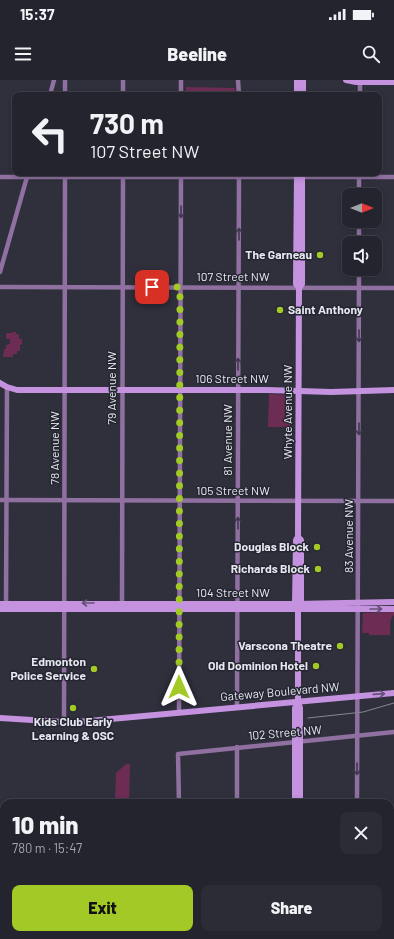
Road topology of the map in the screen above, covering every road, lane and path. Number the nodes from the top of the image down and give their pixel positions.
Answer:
1 (54, 80) edge
2 (65, 80) edge
3 (123, 80) edge
4 (181, 80) edge
5 (238, 80) edge
6 (297, 80) edge
7 (303, 80) edge
8 (346, 80) edge
9 (360, 82) junction
10 (394, 82) edge
11 (51, 92) edge
12 (65, 92) edge
13 (123, 92) edge
14 (181, 92) edge
15 (239, 92) edge
16 (297, 92) edge
17 (303, 92) edge
18 (360, 92) edge
19 (46, 176) edge
20 (66, 176) edge
21 (123, 176) edge
22 (181, 176) edge
23 (239, 176) edge
24 (299, 176) edge
25 (359, 176) edge
26 (376, 176) edge
27 (0, 177) edge
28 (27, 177) junction
29 (394, 177) edge
30 (359, 188) edge
31 (0, 272) edge
32 (359, 276) edge
33 (0, 287) edge
34 (65, 287) junction
35 (123, 287) junction
36 (180, 287) junction
37 (239, 288) junction
38 (299, 288) junction
39 (359, 288) junction
40 (394, 288) edge
41 (0, 382) edge
42 (7, 387) junction
43 (65, 390) junction
44 (122, 390) junction
45 (180, 390) junction
46 (238, 390) junction
47 (359, 390) junction
48 (394, 390) edge
49 (299, 391) junction
50 (0, 500) edge
51 (7, 500) junction
52 (65, 500) junction
53 (122, 500) junction
54 (180, 500) junction
55 (238, 501) junction
56 (298, 501) junction
57 (359, 501) junction
58 (394, 501) edge
59 (394, 602) edge
60 (3, 606) edge
61 (64, 606) junction
62 (122, 606) junction
63 (180, 606) junction
64 (237, 606) junction
65 (298, 606) junction
66 (358, 606) junction
67 (394, 609) edge
68 (394, 693) edge
69 (358, 696) junction
70 (298, 702) junction
71 (237, 707) junction
72 (179, 712) junction
73 (0, 718) edge
74 (64, 722) junction
75 (394, 732) edge
76 (358, 736) junction
77 (297, 742) junction
78 (237, 747) junction
79 (179, 799) edge
80 (237, 799) edge
81 (295, 799) edge
82 (300, 799) edge
83 (357, 799) edge

1 - 11 street
2 - 12 street
3 - 13 street
4 - 14 street
5 - 15 street
6 - 16 main road
7 - 17 main road
8 - 9 main road
9 - 10 main road
9 - 18 street
19 - 28 street
20 - 34 street, 78 Avenue NW
21 - 35 street, 79 Avenue NW
22 -> 36 street
37 -> 23 street, 81 Avenue NW
24 - 38 main road, Whyte Avenue NW
25 - 30 street
26 - 29 street
27 - 28 street
28 - 31 street
32 - 39 street, 83 Avenue NW
33 - 34 street, 107 Street NW
34 - 35 street, 107 Street NW
34 - 43 street, 78 Avenue NW
35 - 36 street, 107 Street NW
35 - 44 street, 79 Avenue NW
36 - 37 street, 107 Street NW
36 - 45 street
37 - 38 street, 107 Street NW
46 -> 37 street, 81 Avenue NW
38 - 39 street, 107 Street NW
38 - 49 main road, Whyte Avenue NW
39 - 40 street, 107 Street NW
39 -> 47 street, 83 Avenue NW
41 - 42 main road, 106 Street NW
42 - 43 main road, 106 Street NW
42 - 51 street
43 - 44 main road, 106 Street NW
43 - 52 street, 78 Avenue NW
44 - 45 main road, 106 Street NW
44 - 53 street, 79 Avenue NW
45 - 46 main road, 106 Street NW
45 - 54 street
46 - 49 main road, 106 Street NW
46 - 55 street, 81 Avenue NW
47 - 48 main road, 106 Street NW
47 - 49 main road, 106 Street NW
47 -> 57 street, 83 Avenue NW
49 - 56 main road, Whyte Avenue NW
50 - 51 street, 105 Street NW
51 - 52 street, 105 Street NW
51 - 60 street
52 - 53 street, 105 Street NW
52 - 61 street, 78 Avenue NW
53 - 54 street, 105 Street NW
53 - 62 street, 79 Avenue NW
54 - 55 street, 105 Street NW
54 - 63 street
55 - 56 street, 105 Street NW
64 -> 55 street, 81 Avenue NW
56 - 57 street, 105 Street NW
56 - 65 main road, Whyte Avenue NW
57 - 58 street, 105 Street NW
57 - 66 street, 83 Avenue NW
59 - 66 main road, 104 Street NW
60 - 61 main road, 104 Street NW
61 - 62 main road, 104 Street NW
61 - 74 street, 78 Avenue NW
62 - 63 main road, 104 Street NW
63 - 64 main road, 104 Street NW
63 - 72 street
64 - 65 main road, 104 Street NW
64 - 71 street, 81 Avenue NW
65 - 66 main road, 104 Street NW
65 - 70 main road, Whyte Avenue NW
66 -> 67 main road, 104 Street NW
66 - 69 street, 83 Avenue NW
69 -> 68 main road, Gateway Boulevard NW
69 - 70 main road, Gateway Boulevard NW
69 - 76 street, 83 Avenue NW
70 - 71 main road, Gateway Boulevard NW
70 - 77 main road, Whyte Avenue NW
71 - 72 main road, Gateway Boulevard NW
72 - 74 main road, Gateway Boulevard NW
73 - 74 main road, Gateway Boulevard NW
75 - 76 street, 102 Street NW
76 - 77 street, 102 Street NW
76 -> 83 street, 83 Avenue NW
77 - 78 street, 102 Street NW
77 - 81 main road, Whyte Avenue NW
77 - 82 main road, Whyte Avenue NW
78 - 79 street, 102 Street NW
78 - 80 street

